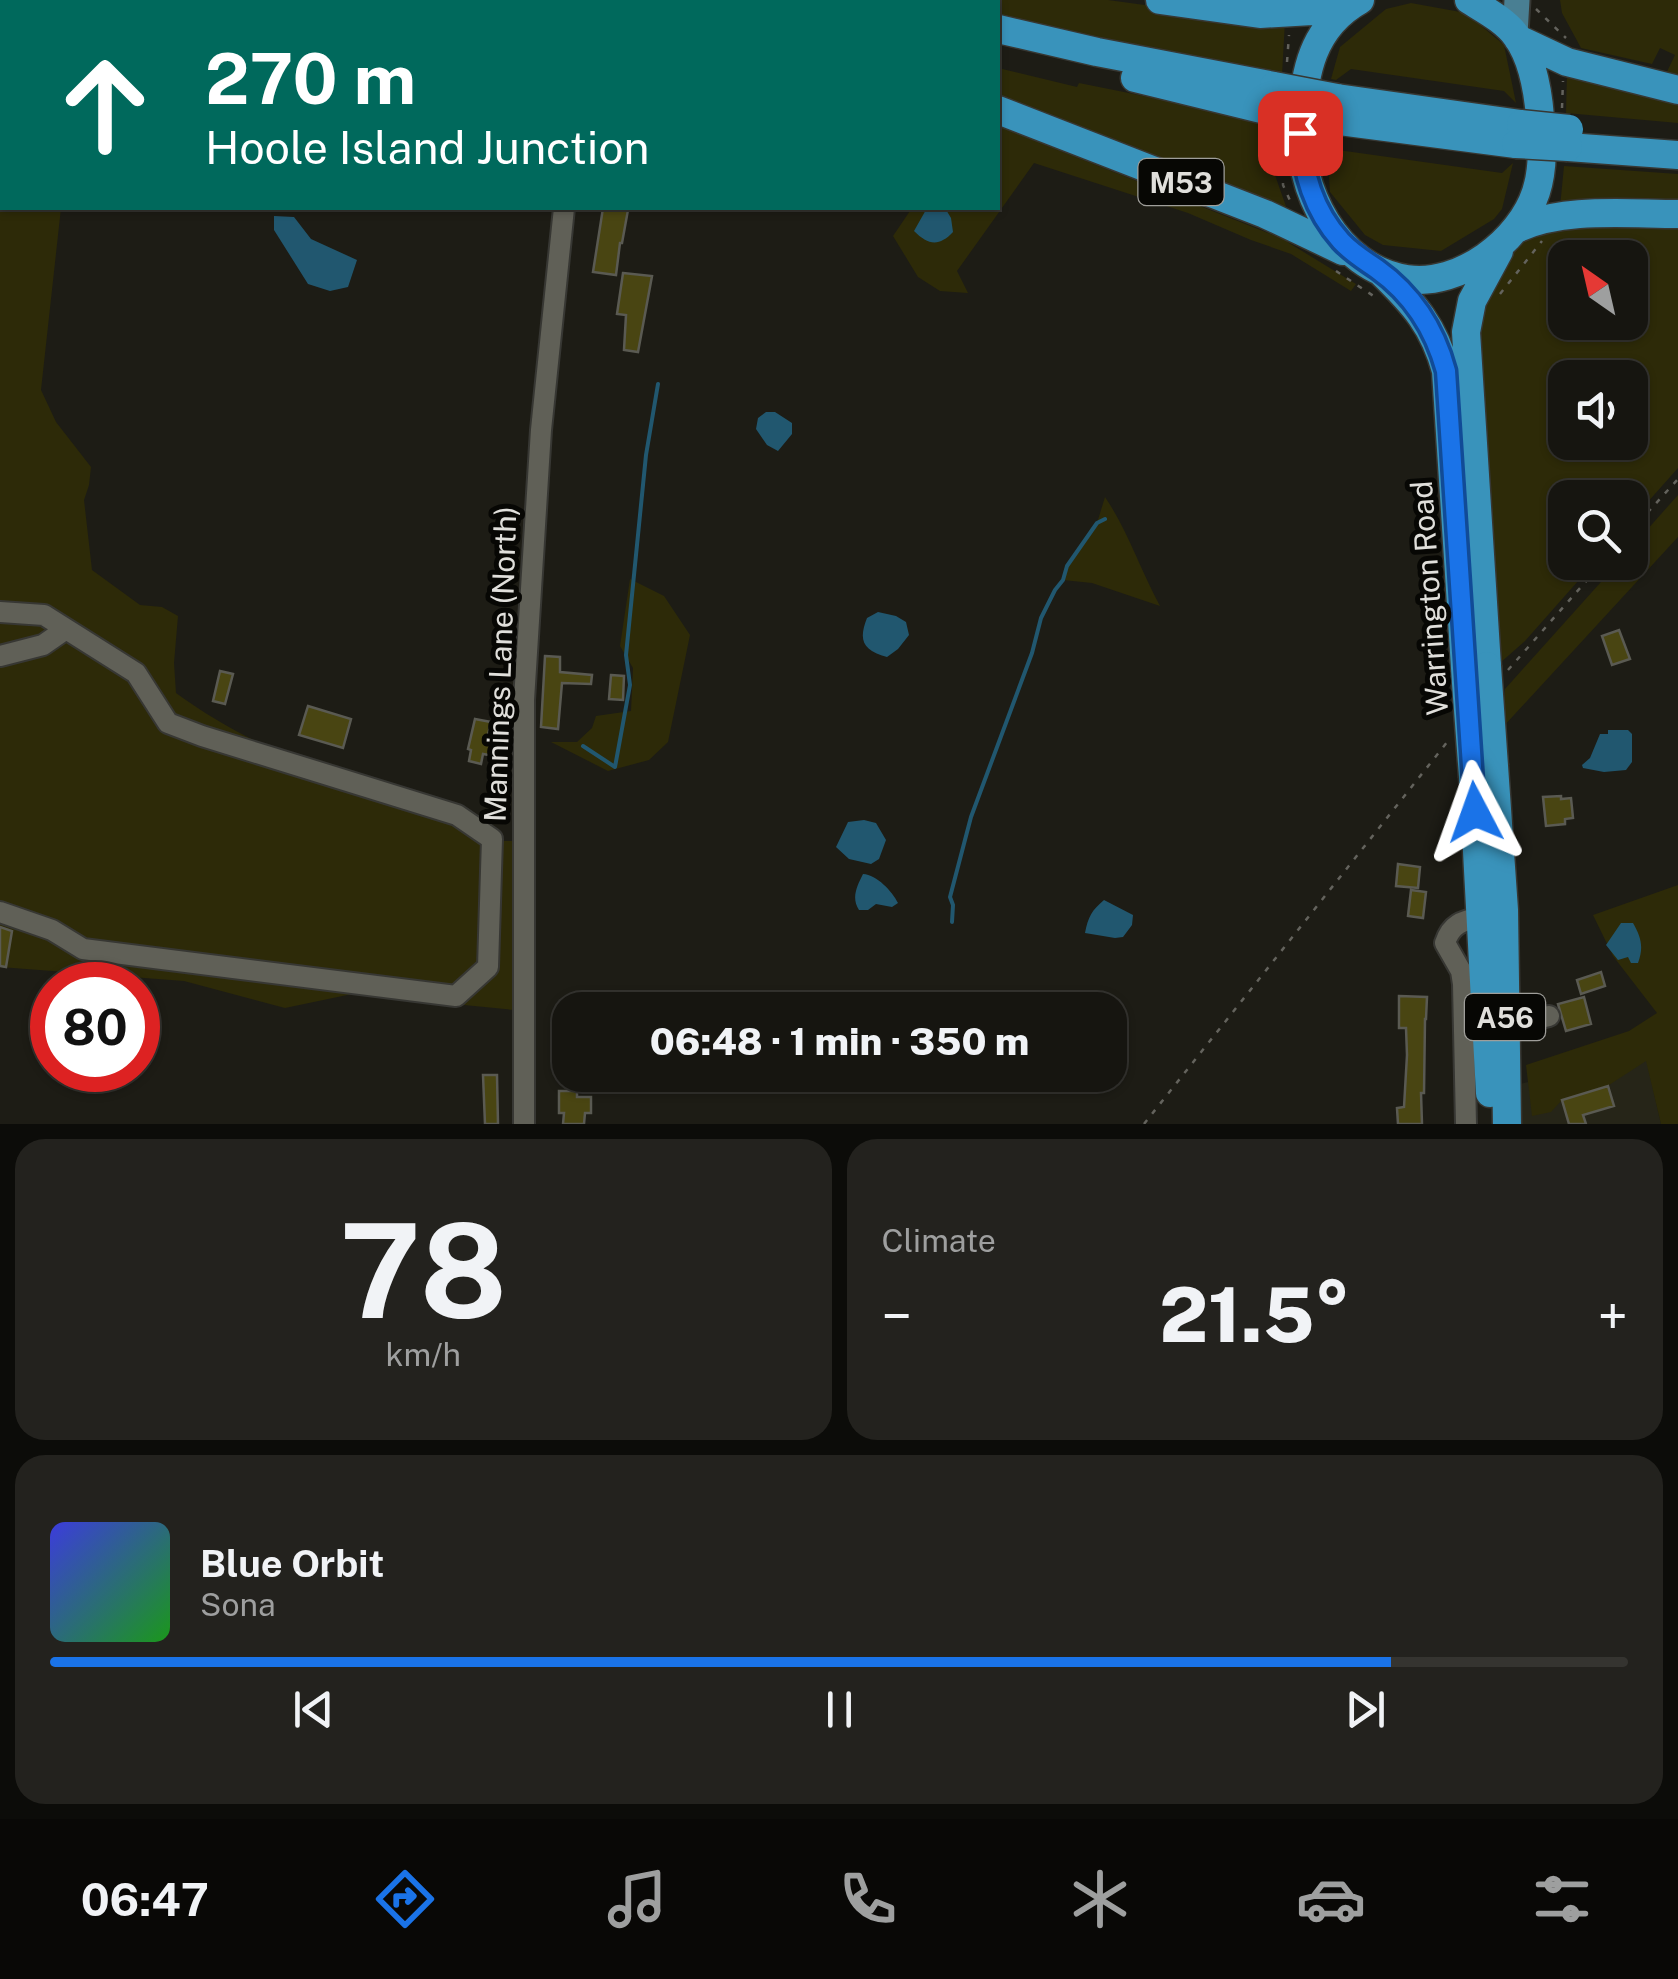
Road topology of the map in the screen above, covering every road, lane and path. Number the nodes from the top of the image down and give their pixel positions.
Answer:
1 (1160, 0) edge
2 (1470, 0) edge
3 (1358, 1) edge
4 (1524, 2) edge
5 (1000, 28) edge
6 (1517, 37) junction
7 (1000, 44) edge
8 (1574, 45) dead end
9 (1678, 90) edge
10 (1272, 99) junction
11 (1000, 111) edge
12 (1678, 137) edge
13 (1569, 138) junction
14 (1678, 155) edge
15 (564, 210) edge
16 (1678, 214) edge
17 (1512, 233) junction
18 (1542, 242) dead end
19 (1370, 265) junction
20 (1330, 268) dead end
21 (1380, 301) dead end
22 (1493, 303) dead end
23 (1678, 478) edge
24 (1648, 512) edge
25 (1584, 580) edge
26 (0, 612) edge
27 (66, 629) junction
28 (0, 656) edge
29 (1487, 673) junction
30 (1454, 735) dead end
31 (1484, 772) junction
32 (0, 912) edge
33 (1480, 918) junction
34 (488, 967) junction
35 (523, 968) junction
36 (1549, 1016) dead end
37 (1506, 1026) junction
38 (524, 1124) edge
39 (1144, 1124) edge
40 (1466, 1124) edge
41 (1490, 1124) edge
42 (1507, 1124) edge

1 - 3 highway
2 - 6 highway
3 - 19 highway, Warrington Road
4 - 6 main road
4 - 8 path
5 - 10 highway
6 - 9 highway
6 - 17 highway, Warrington Road
7 - 10 highway
10 - 13 highway, bridge
11 - 19 highway, M53
12 - 13 highway
13 - 14 highway
15 - 35 street, Mannings Lane (North)
16 - 17 highway
17 - 19 highway
17 - 29 highway, Warrington Road / A56
18 - 22 path
19 - 29 highway, Warrington Road / A56
20 - 21 path
23 - 24 path
25 - 29 path
26 - 27 street
27 - 28 street
27 - 34 street
29 - 31 highway, Warrington Road / A56, bridge
30 - 39 path
31 - 33 highway, Warrington Road / A56
31 - 37 highway, Warrington Road / A56
32 - 34 street
33 - 40 street
33 - 41 highway, Warrington Road / A56
34 - 35 street
35 - 38 street, Mannings Lane (North)
36 - 37 street
37 - 42 highway, Warrington Road / A56

